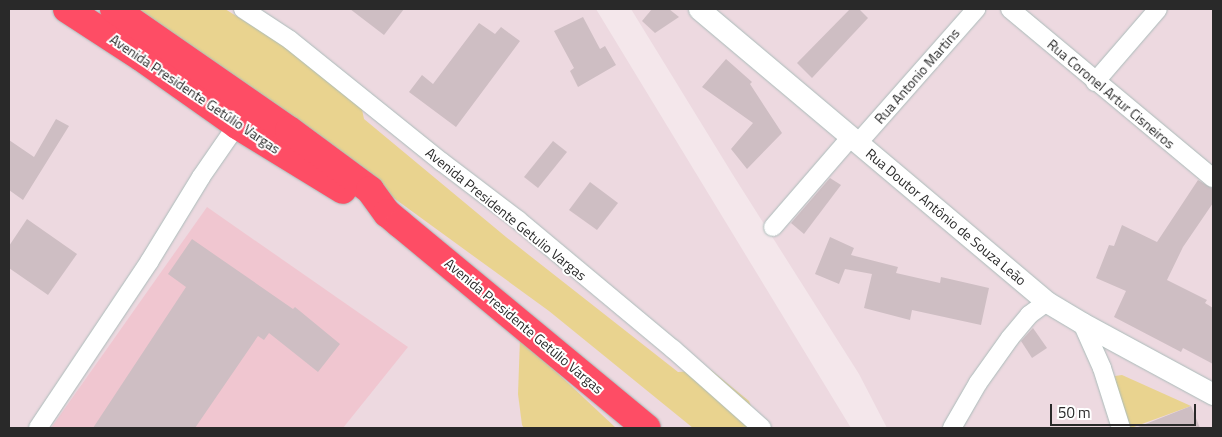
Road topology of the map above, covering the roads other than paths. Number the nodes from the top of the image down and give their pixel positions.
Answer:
1 (67, 9) edge
2 (114, 9) edge
3 (244, 9) edge
4 (976, 9) edge
5 (1010, 9) edge
6 (1158, 9) edge
7 (710, 12) edge
8 (1095, 82) junction
9 (237, 126) junction
10 (854, 140) junction
11 (1213, 178) edge
12 (400, 224) junction
13 (773, 227) dead end
14 (1047, 302) junction
15 (1082, 323) junction
16 (1213, 394) edge
17 (38, 428) edge
18 (647, 428) edge
19 (762, 428) edge
20 (952, 428) edge
21 (1121, 428) edge

1 - 9 main road, Avenida Presidente Getúlio Vargas
2 - 12 main road, Avenida Presidente Getúlio Vargas
3 - 19 street, Avenida Presidente Getulio Vargas
4 - 10 street, Rua Antonio Martins
5 - 8 street, Rua Coronel Artur Cisneiros
6 - 8 street
7 - 10 street, Rua Doutor Antônio de Souza Leão
8 - 11 street, Rua Coronel Artur Cisneiros
9 - 12 main road, Avenida Presidente Getúlio Vargas
9 - 17 street
10 - 13 street, Rua Antonio Martins
10 - 14 street, Rua Doutor Antônio de Souza Leão
12 - 18 main road, Avenida Presidente Getúlio Vargas
14 - 15 street, Rua Doutor Antônio de Souza Leão
14 - 20 street
15 - 16 street, Rua Doutor Antônio de Souza Leão
15 - 21 street

